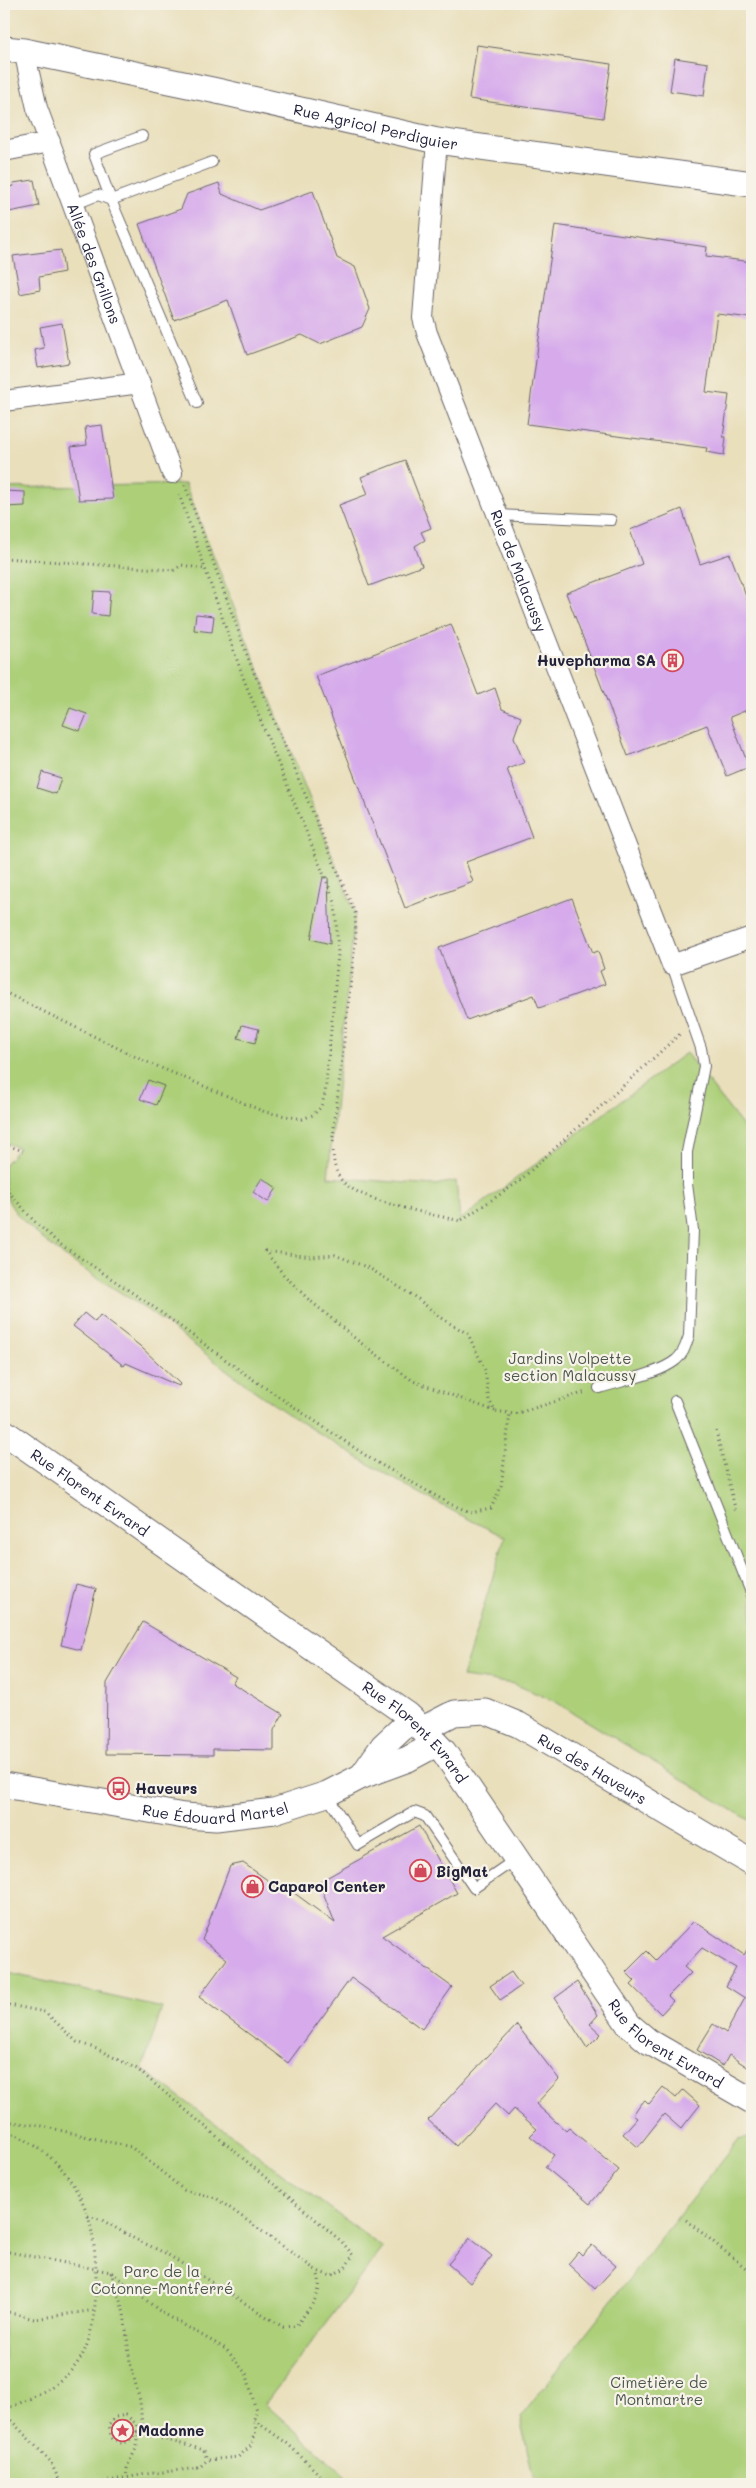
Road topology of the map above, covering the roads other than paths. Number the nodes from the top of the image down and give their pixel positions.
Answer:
1 (14, 50) edge
2 (142, 136) dead end
3 (437, 140) junction
4 (50, 142) junction
5 (4, 150) edge
6 (212, 162) dead end
7 (752, 184) edge
8 (111, 200) junction
9 (73, 205) junction
10 (140, 383) junction
11 (4, 401) edge
12 (197, 403) dead end
13 (177, 476) road end
14 (499, 515) junction
15 (611, 520) dead end
16 (752, 937) edge
17 (672, 965) junction
18 (599, 1388) road end
19 (675, 1401) dead end
20 (4, 1432) edge
21 (752, 1595) edge
22 (424, 1730) junction
23 (362, 1776) junction
24 (4, 1785) edge
25 (327, 1794) junction
26 (516, 1859) junction
27 (752, 1863) edge
28 (752, 2101) edge

1 - 3 street, Rue Agricol Perdiguier
1 - 4 street, Allée des Grillons
2 - 8 lane
3 - 7 street, Rue Agricol Perdiguier
3 - 14 street, Rue de Malacussy
4 - 5 street
4 - 9 street, Allée des Grillons
6 - 8 lane
8 - 9 lane
8 - 12 lane
9 - 10 street, Allée des Grillons
10 - 11 street
10 - 13 street, Allée des Grillons
14 - 15 lane
14 - 17 street, Rue de Malacussy
16 - 17 street
17 - 18 lane
19 - 21 lane
20 - 22 street, Rue Florent Evrard
22 - 23 street, Rue Édouard Martel
22 - 23 street, Rue Édouard Martel
22 - 26 street, Rue Florent Evrard
22 - 27 street, Rue des Haveurs
23 - 25 street, Rue Édouard Martel
24 - 25 street, Rue Édouard Martel
25 - 26 lane
26 - 28 street, Rue Florent Evrard

